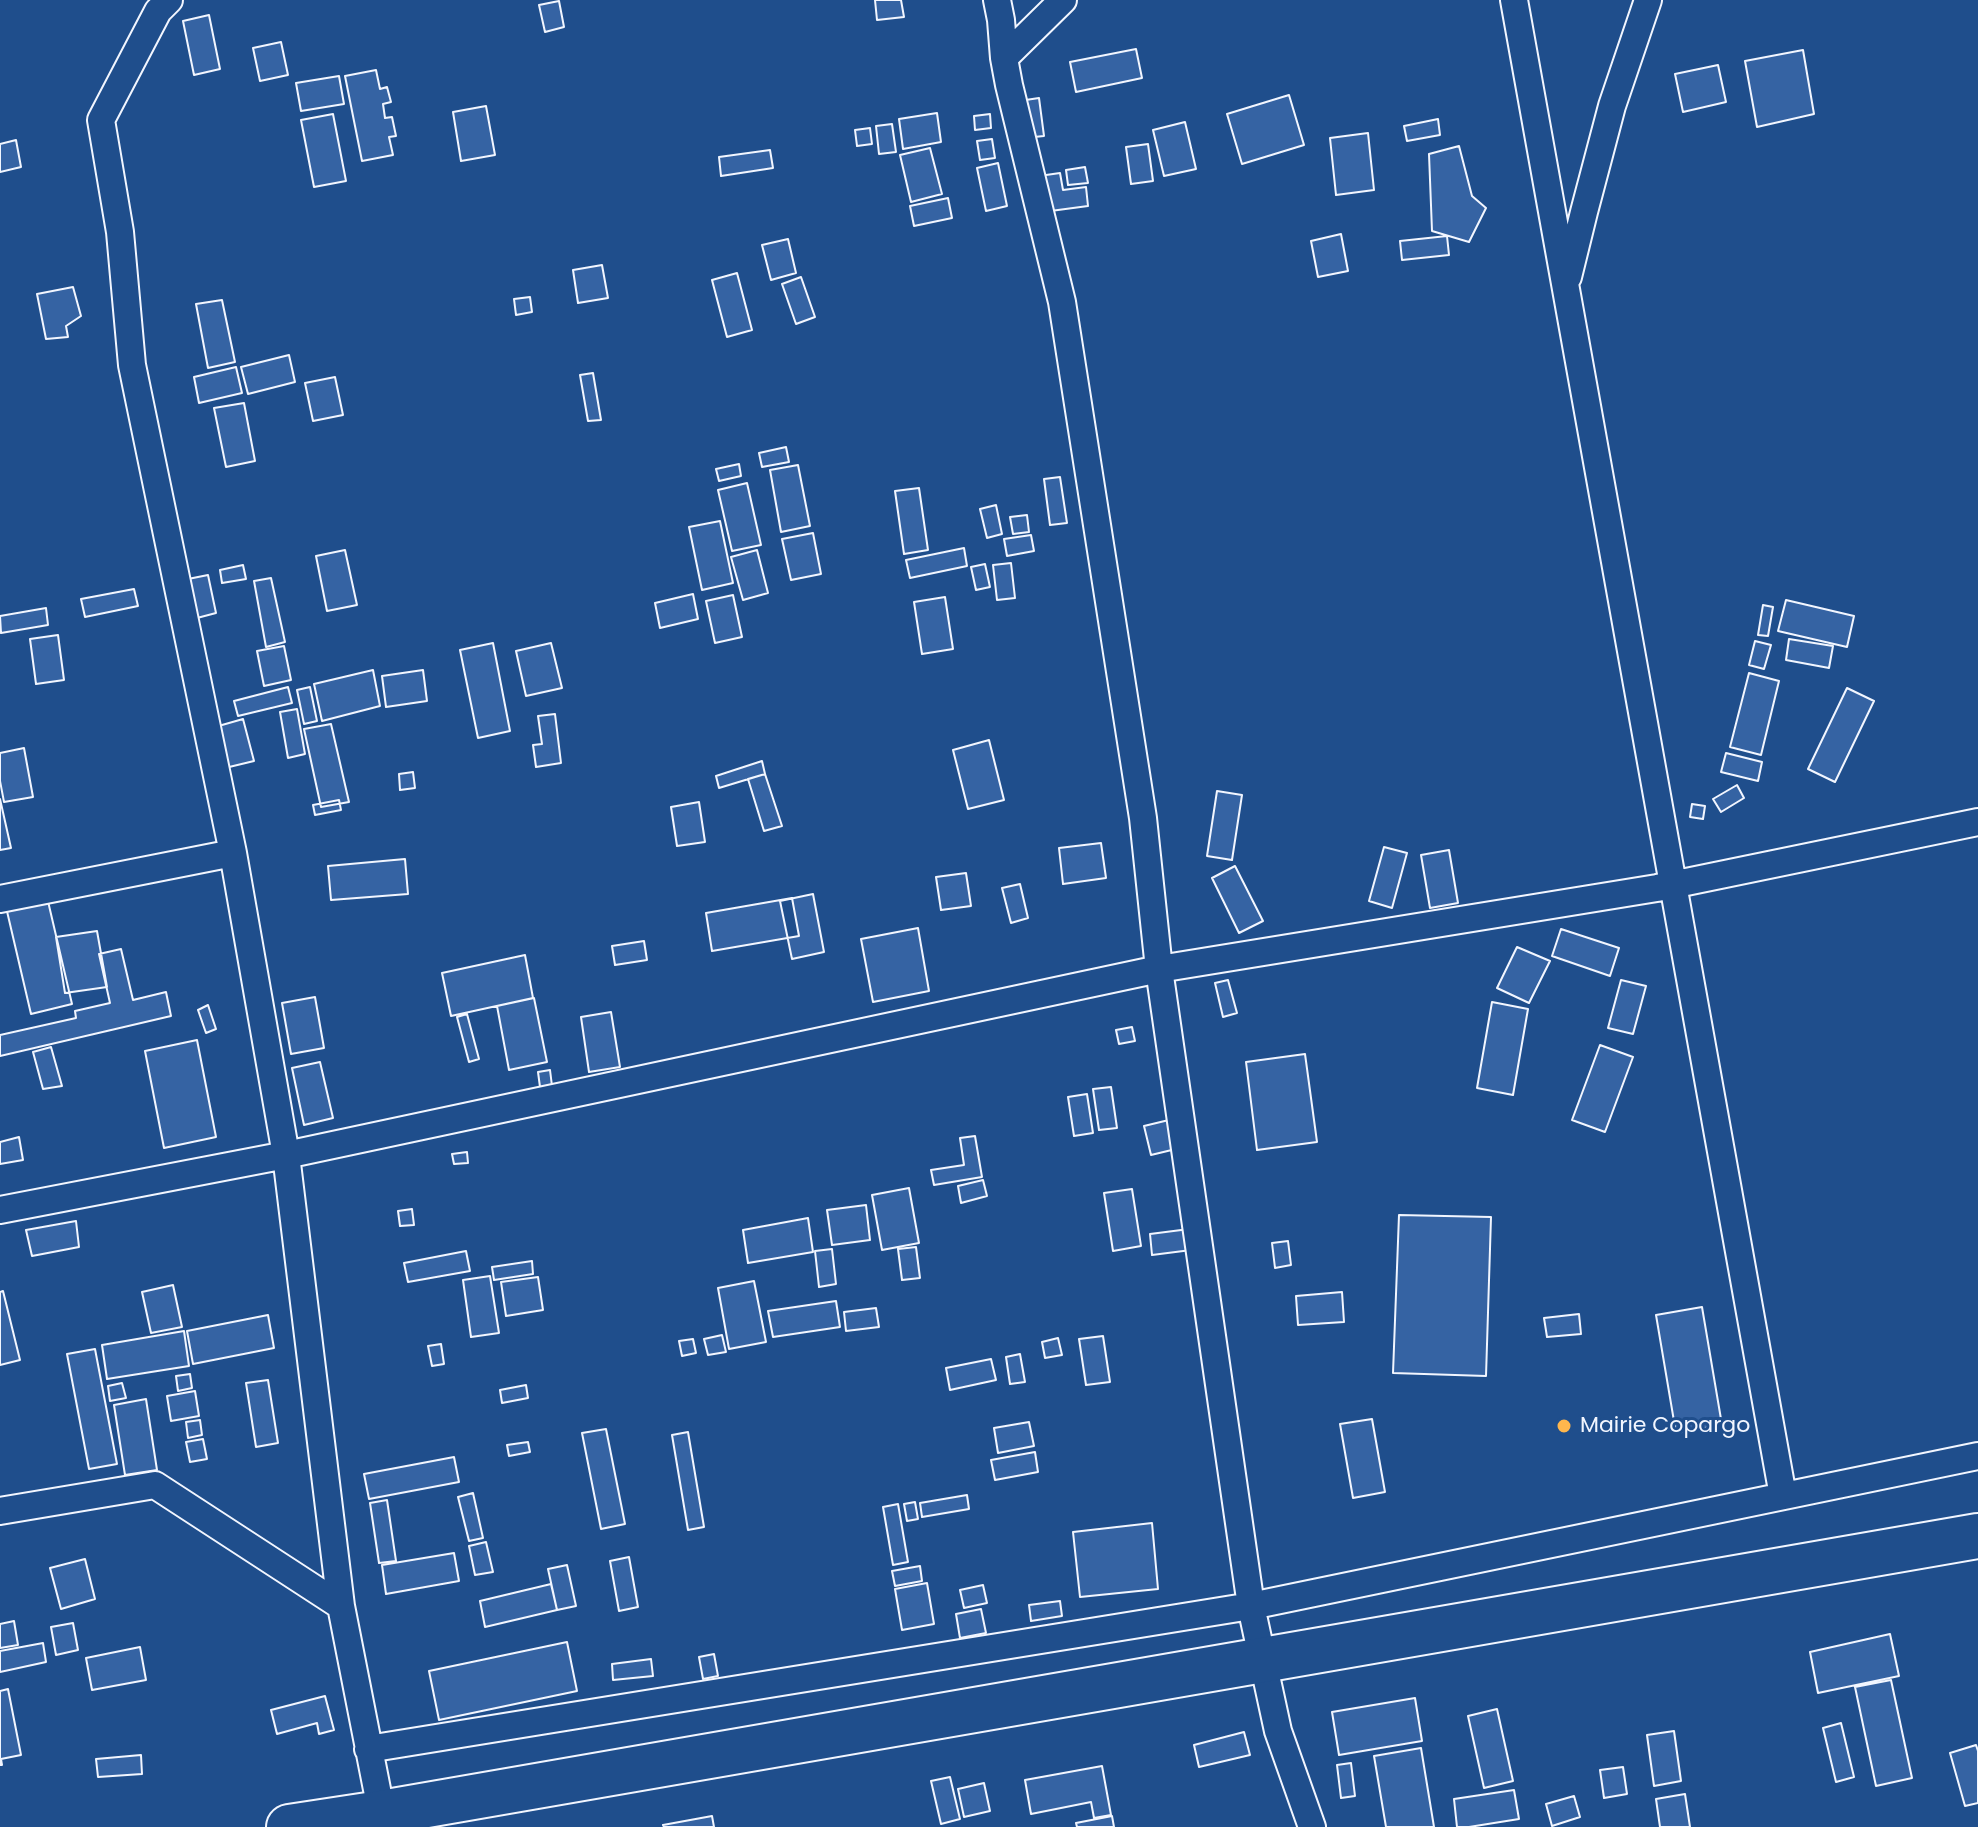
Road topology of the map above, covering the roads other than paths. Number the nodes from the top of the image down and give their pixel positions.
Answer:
1 (169, 0) edge
2 (997, 0) edge
3 (1063, 0) edge
4 (1514, 0) edge
5 (1648, 0) edge
6 (1004, 58) junction
7 (1566, 289) junction
8 (1978, 822) edge
9 (233, 853) junction
10 (1673, 885) junction
11 (0, 899) edge
12 (1159, 969) junction
13 (286, 1155) junction
14 (0, 1210) edge
15 (1978, 1456) edge
16 (1783, 1496) junction
17 (0, 1511) edge
18 (1978, 1536) edge
19 (341, 1606) junction
20 (1251, 1606) junction
21 (1262, 1661) junction
22 (368, 1749) junction
23 (383, 1820) edge
24 (289, 1827) edge
25 (1312, 1827) edge

1 - 9 street
2 - 6 street
3 - 6 street
4 - 7 street
5 - 7 street
6 - 12 street
7 - 10 street
8 - 10 street
9 - 11 street
9 - 13 street
10 - 12 street
10 - 16 street
12 - 13 street
12 - 20 street
13 - 14 street
13 - 19 street
15 - 16 street
16 - 20 street
17 - 19 street
18 - 21 highway
19 - 22 street
20 - 21 street
20 - 22 street
21 - 23 highway
21 - 25 street
22 - 23 street
23 - 24 highway

